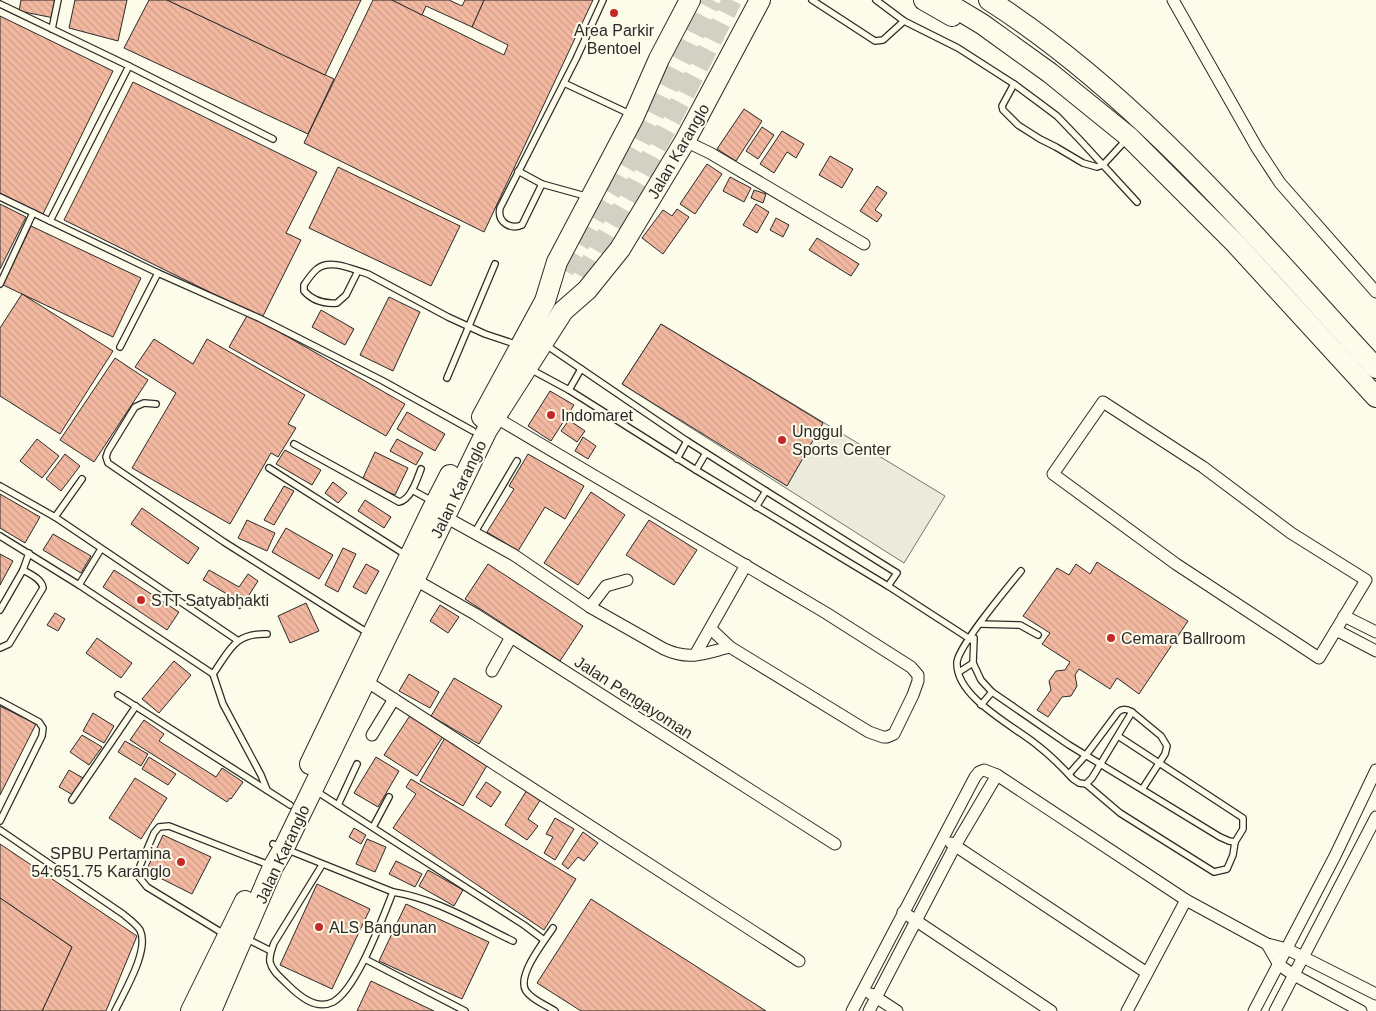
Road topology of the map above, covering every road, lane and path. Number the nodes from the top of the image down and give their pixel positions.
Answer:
1 (10, 0) edge
2 (58, 0) edge
3 (603, 0) edge
4 (690, 0) edge
5 (812, 0) edge
6 (876, 0) edge
7 (924, 0) edge
8 (942, 0) edge
9 (989, 0) edge
10 (1173, 0) edge
11 (760, 3) edge
12 (0, 4) edge
13 (8, 7) junction
14 (904, 20) junction
15 (52, 29) junction
16 (129, 66) junction
17 (564, 83) junction
18 (1014, 84) junction
19 (634, 116) junction
20 (273, 139) dead end
21 (685, 141) junction
22 (1125, 141) junction
23 (1103, 164) junction
24 (518, 171) junction
25 (542, 184) junction
26 (0, 197) edge
27 (592, 198) junction
28 (1137, 202) dead end
29 (33, 214) junction
30 (50, 221) junction
31 (864, 244) dead end
32 (495, 264) dead end
33 (358, 271) junction
34 (158, 273) junction
35 (0, 284) edge
36 (1376, 292) edge
37 (545, 301) junction
38 (564, 311) junction
39 (468, 326) junction
40 (543, 344) junction
41 (520, 346) junction
42 (120, 347) dead end
43 (527, 367) junction
44 (1376, 368) edge
45 (582, 369) junction
46 (447, 378) dead end
47 (569, 390) junction
48 (1376, 397) edge
49 (156, 404) dead end
50 (496, 417) junction
51 (474, 431) junction
52 (687, 441) junction
53 (294, 444) dead end
54 (706, 454) junction
55 (677, 458) junction
56 (517, 460) dead end
57 (269, 468) dead end
58 (421, 469) dead end
59 (696, 470) junction
60 (82, 480) dead end
61 (0, 486) edge
62 (412, 490) junction
63 (766, 491) junction
64 (756, 507) junction
65 (438, 509) junction
66 (55, 517) junction
67 (475, 532) junction
68 (0, 536) edge
69 (101, 549) junction
70 (29, 553) junction
71 (409, 557) junction
72 (746, 565) junction
73 (23, 570) junction
74 (1021, 572) dead end
75 (414, 579) junction
76 (627, 580) dead end
77 (79, 585) junction
78 (888, 586) junction
79 (590, 607) junction
80 (0, 610) edge
81 (1344, 616) junction
82 (979, 625) junction
83 (711, 629) junction
84 (1336, 630) junction
85 (1376, 632) edge
86 (267, 634) dead end
87 (371, 635) junction
88 (1038, 635) dead end
89 (510, 637) junction
90 (237, 640) junction
91 (971, 640) junction
92 (730, 647) junction
93 (0, 648) edge
94 (1376, 651) edge
95 (695, 655) junction
96 (973, 663) junction
97 (492, 671) dead end
98 (959, 672) junction
99 (213, 674) junction
100 (366, 681) junction
101 (992, 692) junction
102 (118, 695) dead end
103 (394, 699) junction
104 (0, 701) edge
105 (981, 705) junction
106 (136, 706) junction
107 (1132, 712) junction
108 (372, 735) dead end
109 (1118, 736) junction
110 (1086, 755) junction
111 (1158, 763) junction
112 (358, 764) dead end
113 (1101, 764) junction
114 (1376, 770) edge
115 (1069, 774) junction
116 (997, 775) junction
117 (1086, 784) junction
118 (1143, 788) junction
119 (267, 790) junction
120 (312, 790) junction
121 (389, 797) dead end
122 (72, 800) dead end
123 (290, 805) junction
124 (338, 805) junction
125 (1376, 818) edge
126 (0, 821) edge
127 (373, 827) junction
128 (0, 830) edge
129 (941, 838) junction
130 (1234, 842) junction
131 (835, 844) dead end
132 (278, 846) junction
133 (955, 846) junction
134 (268, 865) junction
135 (322, 865) junction
136 (393, 892) junction
137 (1186, 900) junction
138 (903, 912) junction
139 (917, 922) junction
140 (553, 928) dead end
141 (236, 937) junction
142 (544, 940) junction
143 (513, 941) dead end
144 (1267, 944) junction
145 (1288, 949) junction
146 (271, 951) junction
147 (1302, 957) junction
148 (365, 959) junction
149 (799, 961) dead end
150 (1279, 965) junction
151 (1148, 973) junction
152 (1294, 975) junction
153 (863, 989) junction
154 (1376, 994) edge
155 (876, 998) junction
156 (115, 1011) edge
157 (191, 1011) edge
158 (211, 1011) edge
159 (465, 1011) edge
160 (555, 1011) edge
161 (852, 1011) edge
162 (869, 1011) edge
163 (897, 1011) edge
164 (1051, 1011) edge
165 (1127, 1011) edge
166 (1254, 1011) edge
167 (1275, 1011) edge
168 (1361, 1011) edge

1 - 13 lane
2 - 15 lane
3 - 17 lane
4 - 19 highway, Jalan Karanglo
5 - 14 lane
6 - 14 lane
7 - 22 highway
8 - 22 highway
9 - 44 highway
10 - 36 street
11 - 21 highway, Jalan Karanglo
12 - 13 lane
13 - 15 lane
14 - 18 lane
15 - 16 lane
16 - 20 lane
16 - 30 lane
17 - 19 lane
17 - 24 lane
18 - 23 lane
18 - 23 lane
19 - 27 highway, Jalan Karanglo
21 - 31 street
21 - 38 highway, Jalan Karanglo
22 - 23 lane
22 - 48 highway
23 - 28 lane
24 - 25 lane
24 - 25 lane
25 - 27 lane
26 - 29 lane
27 - 37 highway, Jalan Karanglo
29 - 30 lane
29 - 35 lane
30 - 34 lane
32 - 39 lane
33 - 33 lane
33 - 39 lane
34 - 42 lane
34 - 51 lane
37 - 38 highway
37 - 41 highway, Jalan Karanglo
38 - 40 highway, Jalan Karanglo
39 - 41 lane
39 - 46 lane
40 - 43 highway, Jalan Karanglo
40 - 45 lane
41 - 51 highway, Jalan Karanglo
43 - 47 lane
43 - 50 highway, Jalan Karanglo
45 - 47 lane
45 - 52 lane
47 - 55 lane
49 - 87 lane
50 - 65 highway, Jalan Karanglo
50 - 72 street
51 - 65 highway, Jalan Karanglo
52 - 54 lane
52 - 55 lane
53 - 62 lane
54 - 59 lane
54 - 63 lane
55 - 59 lane
56 - 67 lane
57 - 71 lane
58 - 62 lane
59 - 64 lane
60 - 66 lane
61 - 66 lane
62 - 65 lane
63 - 64 lane
63 - 78 lane
64 - 78 lane
65 - 67 street
65 - 71 highway, Jalan Karanglo
65 - 75 highway, Jalan Karanglo
66 - 69 lane
67 - 79 street
68 - 70 lane
69 - 77 lane
69 - 90 lane
70 - 73 lane
70 - 77 lane
71 - 87 highway, Jalan Karanglo
72 - 83 street
72 - 92 street
73 - 80 lane
73 - 93 lane
74 - 82 lane
75 - 89 street, Jalan Pengayoman
75 - 100 highway, Jalan Karanglo
76 - 79 street
77 - 99 lane
78 - 91 lane
79 - 95 street
81 - 84 street
81 - 84 street
81 - 85 street
82 - 88 lane
82 - 91 lane
83 - 92 street
83 - 95 street
84 - 94 street
86 - 90 lane
87 - 123 highway, Jalan Karanglo
89 - 97 street
89 - 131 street, Jalan Pengayoman
90 - 99 lane
91 - 96 lane
91 - 98 lane
92 - 95 street
96 - 98 lane
96 - 101 lane
98 - 105 lane
99 - 119 lane
100 - 103 street
100 - 120 highway, Jalan Karanglo
101 - 105 lane
101 - 110 lane
102 - 106 lane
103 - 108 street
103 - 149 street
104 - 126 lane
105 - 115 lane
106 - 119 lane
106 - 122 lane
107 - 109 lane
107 - 110 lane
107 - 111 lane
109 - 111 lane
109 - 113 lane
110 - 113 lane
110 - 115 lane
111 - 118 lane
111 - 130 lane
112 - 124 lane
113 - 117 lane
113 - 118 lane
114 - 145 street
115 - 117 lane
116 - 129 street
116 - 133 street
116 - 137 street
117 - 130 lane
118 - 130 lane
119 - 123 lane
120 - 124 lane
120 - 132 highway, Jalan Karanglo
121 - 127 lane
123 - 132 highway, Jalan Karanglo
124 - 127 lane
125 - 147 street
127 - 142 lane
128 - 156 lane
129 - 133 street
129 - 138 street
132 - 134 highway, Jalan Karanglo
132 - 135 lane
133 - 139 street
133 - 151 street
134 - 141 highway, Jalan Karanglo
134 - 141 lane
135 - 136 lane
135 - 146 lane
136 - 143 lane
136 - 148 lane
137 - 144 street
137 - 151 street
138 - 139 street
138 - 153 street
139 - 155 street
139 - 164 street
140 - 142 lane
141 - 146 lane
141 - 157 highway, Jalan Karanglo
141 - 158 highway, Jalan Karanglo
142 - 160 lane
144 - 145 street
144 - 150 street
145 - 147 street
145 - 150 street
146 - 148 lane
147 - 152 street
147 - 154 street
148 - 159 lane
150 - 152 street
150 - 166 street
151 - 165 street
152 - 167 street
152 - 168 street
153 - 155 street
153 - 161 street
155 - 162 street
155 - 163 street

